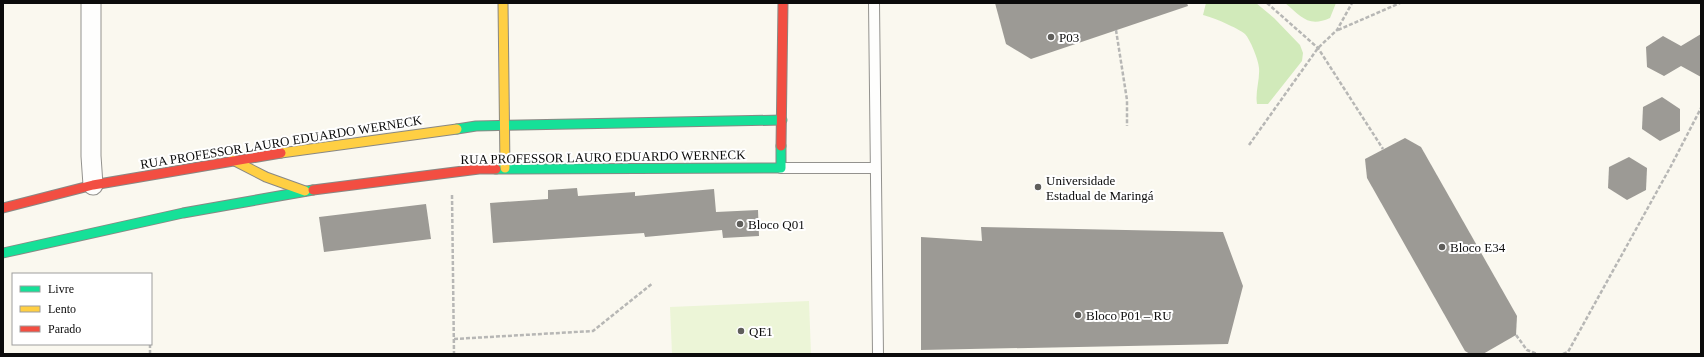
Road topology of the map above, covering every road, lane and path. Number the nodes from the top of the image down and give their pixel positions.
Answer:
1 (91, 3) edge
2 (503, 3) edge
3 (783, 3) edge
4 (874, 3) edge
5 (1267, 3) edge
6 (1352, 3) edge
7 (1400, 3) edge
8 (1116, 30) dead end
9 (1337, 30) junction
10 (1318, 48) junction
11 (1701, 108) edge
12 (1700, 114) edge
13 (782, 120) junction
14 (503, 125) junction
15 (1127, 126) dead end
16 (1250, 145) dead end
17 (1383, 149) dead end
18 (233, 160) junction
19 (504, 168) junction
20 (781, 168) junction
21 (875, 168) junction
22 (451, 172) junction
23 (93, 186) junction
24 (305, 191) junction
25 (3, 208) edge
26 (3, 253) edge
27 (653, 283) dead end
28 (1516, 334) dead end
29 (454, 339) junction
30 (454, 354) edge
31 (878, 354) edge
32 (1537, 354) edge
33 (1563, 354) edge

1 - 23 street
2 - 14 main road
3 - 13 main road
4 - 21 lane
5 - 10 path
6 - 9 path
7 - 9 path
8 - 15 path
9 - 10 path
10 - 16 path
10 - 17 path
11 - 12 path
12 - 33 path
13 - 14 main road, RUA PROFESSOR LAURO EDUARDO WERNECK
13 - 20 main road
14 - 18 main road, RUA PROFESSOR LAURO EDUARDO WERNECK
14 - 19 main road
18 - 23 main road, RUA PROFESSOR LAURO EDUARDO WERNECK
18 - 24 main road
19 - 20 main road, RUA PROFESSOR LAURO EDUARDO WERNECK
19 - 22 main road, RUA PROFESSOR LAURO EDUARDO WERNECK
20 - 21 lane, RUA PROFESSOR LAURO EDUARDO WERNECK
21 - 31 lane
22 - 24 main road, RUA PROFESSOR LAURO EDUARDO WERNECK
22 - 29 path
23 - 25 main road, RUA PROFESSOR LAURO EDUARDO WERNECK
24 - 26 main road, RUA PROFESSOR LAURO EDUARDO WERNECK
27 - 29 path
28 - 32 path
29 - 30 path

